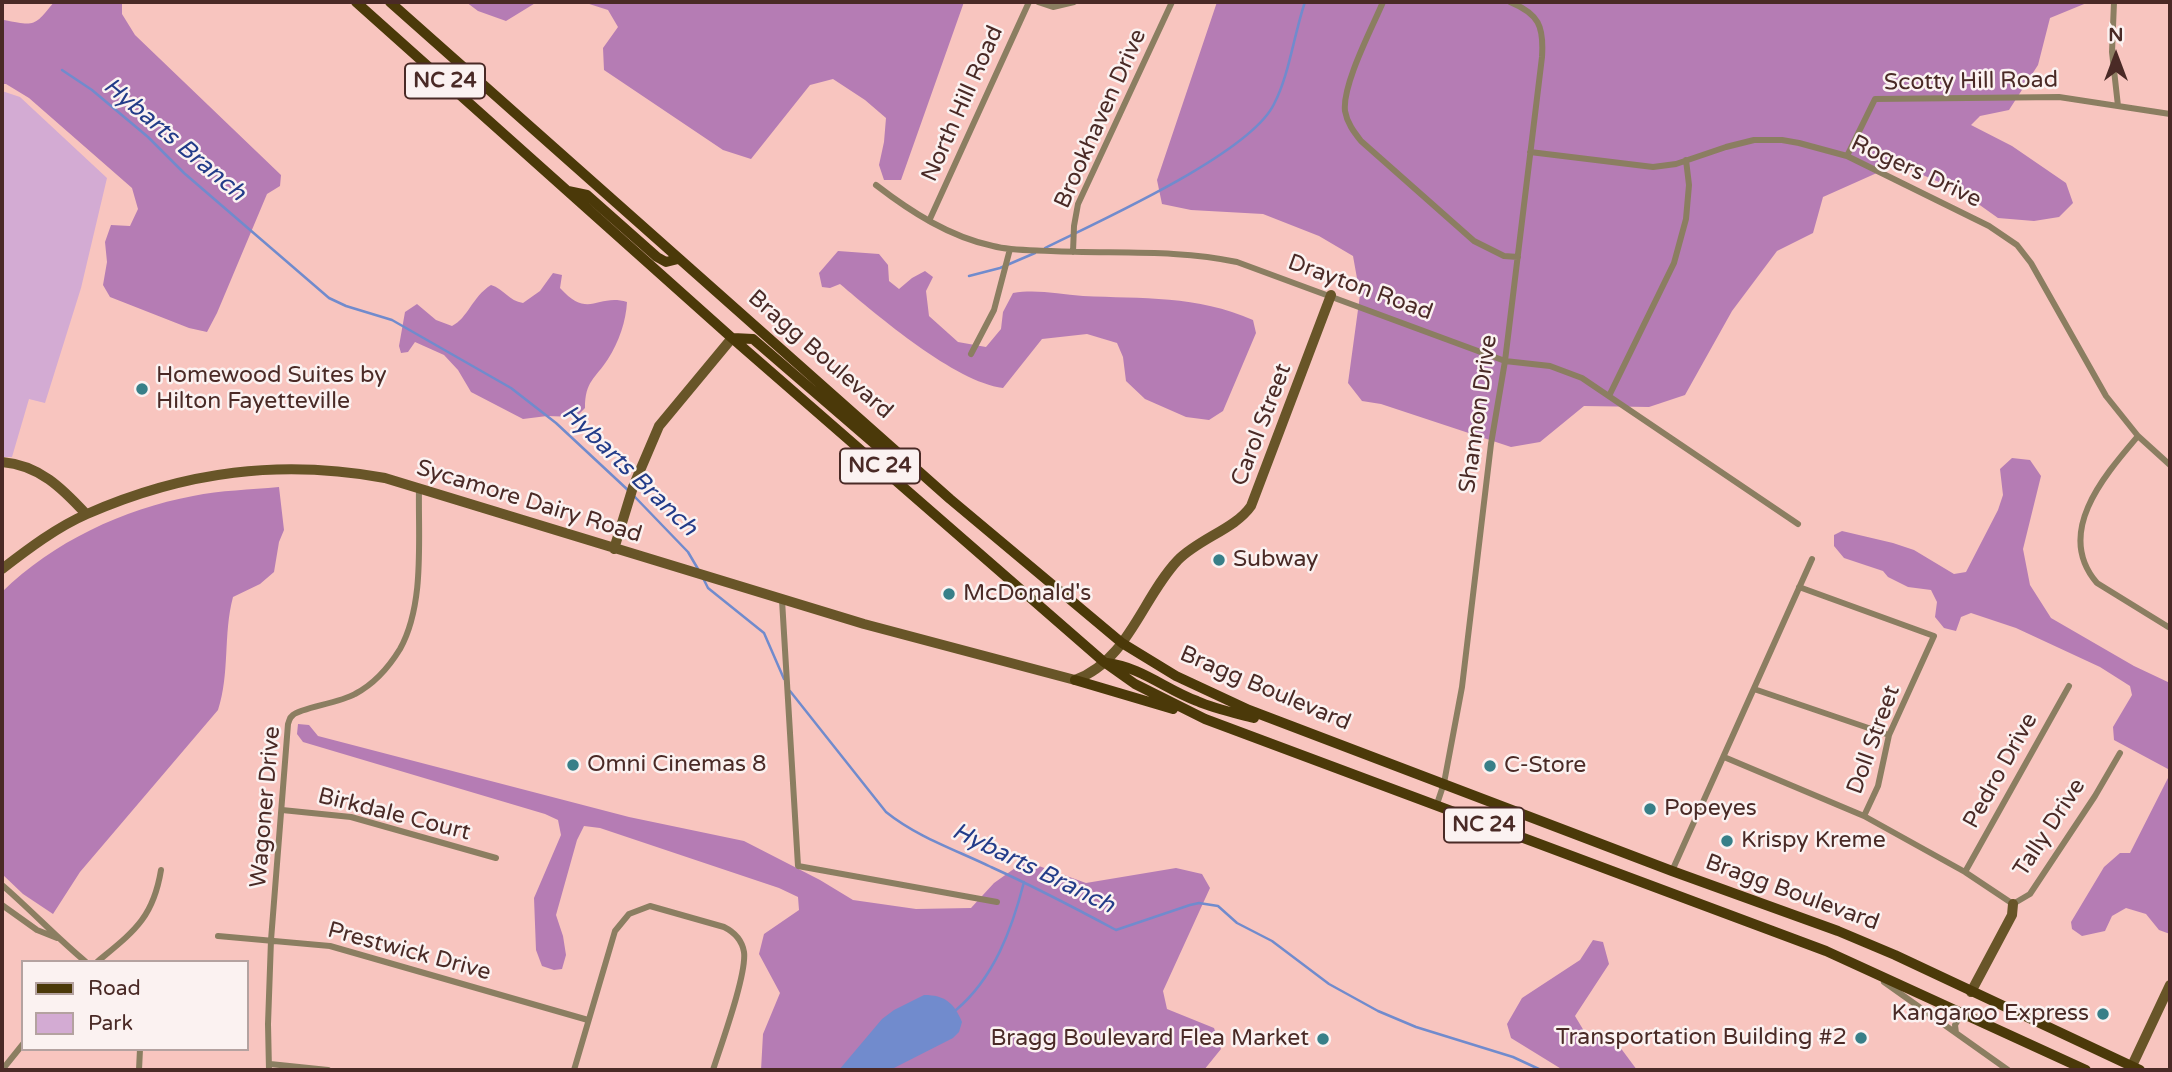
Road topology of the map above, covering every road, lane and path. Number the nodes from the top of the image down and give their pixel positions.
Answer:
1 (356, 2) edge
2 (390, 2) edge
3 (1029, 2) edge
4 (1038, 2) edge
5 (1074, 2) edge
6 (1172, 2) edge
7 (1383, 2) edge
8 (1510, 2) edge
9 (2115, 2) edge
10 (2118, 106) junction
11 (2170, 114) edge
12 (1530, 152) junction
13 (1847, 156) junction
14 (1686, 160) junction
15 (876, 185) dead end
16 (568, 191) junction
17 (929, 221) junction
18 (1010, 249) junction
19 (1073, 252) junction
20 (1518, 257) junction
21 (678, 259) junction
22 (1331, 295) junction
23 (732, 338) junction
24 (971, 354) dead end
25 (1505, 361) junction
26 (1609, 396) junction
27 (2138, 436) junction
28 (896, 450) junction
29 (2, 462) edge
30 (2170, 465) edge
31 (419, 489) junction
32 (86, 514) junction
33 (1798, 524) dead end
34 (614, 549) junction
35 (1812, 559) dead end
36 (2, 569) edge
37 (1799, 587) junction
38 (782, 600) junction
39 (2170, 628) edge
40 (1122, 643) junction
41 (1104, 662) junction
42 (1074, 680) junction
43 (2069, 686) dead end
44 (1754, 689) junction
45 (1205, 719) junction
46 (1298, 729) junction
47 (1889, 735) junction
48 (2120, 754) dead end
49 (1724, 757) junction
50 (1444, 783) junction
51 (1436, 807) junction
52 (282, 810) junction
53 (1864, 816) junction
54 (496, 858) dead end
55 (161, 870) dead end
56 (1672, 871) junction
57 (1965, 872) junction
58 (2, 885) edge
59 (997, 902) dead end
60 (22, 903) junction
61 (2013, 904) junction
62 (2, 905) edge
63 (14, 914) junction
64 (218, 936) dead end
65 (57, 938) junction
66 (271, 940) junction
67 (84, 960) edge
68 (99, 960) edge
69 (1871, 973) junction
70 (2170, 985) edge
71 (1970, 992) junction
72 (1962, 1013) junction
73 (588, 1020) junction
74 (1956, 1033) junction
75 (21, 1046) edge
76 (139, 1051) edge
77 (270, 1067) edge
78 (2134, 1069) edge
79 (2, 1070) edge
80 (139, 1070) edge
81 (328, 1070) edge
82 (573, 1070) edge
83 (713, 1070) edge
84 (2006, 1070) edge
85 (2085, 1070) edge

1 - 16 main road, Bragg Boulevard / NC 24
2 - 21 main road, Bragg Boulevard / NC 24
3 - 17 street, North Hill Road
4 - 5 street
6 - 19 street, Brookhaven Drive
7 - 20 street
8 - 12 street, Shannon Drive
9 - 10 street
10 - 11 street, Scotty Hill Road
10 - 13 street, Scotty Hill Road
12 - 14 street, Rogers Drive
12 - 20 street, Shannon Drive
13 - 14 street, Rogers Drive
13 - 27 street, Rogers Drive
14 - 26 street
15 - 17 street, Drayton Road
16 - 21 main road
16 - 23 main road, Bragg Boulevard / NC 24
17 - 18 street, Drayton Road
18 - 19 street, Drayton Road
18 - 24 street
19 - 22 street, Drayton Road
20 - 25 street, Shannon Drive
21 - 28 main road, Bragg Boulevard / NC 24
22 - 25 street, Drayton Road
22 - 40 main road, Carol Street
23 - 28 main road
23 - 34 main road
23 - 41 main road, Bragg Boulevard / NC 24
25 - 26 street, Drayton Road
25 - 50 street, Shannon Drive
26 - 33 street, Drayton Road
27 - 30 street, Rogers Drive
27 - 39 street
28 - 40 main road, Bragg Boulevard / NC 24
29 - 32 main road
31 - 32 main road, Sycamore Dairy Road
31 - 34 main road, Sycamore Dairy Road
31 - 52 street, Wagoner Drive
32 - 36 main road, Sycamore Dairy Road
34 - 38 main road, Sycamore Dairy Road
35 - 37 street
37 - 44 street
37 - 47 street, Doll Street
38 - 42 main road, Sycamore Dairy Road
38 - 59 street
40 - 41 main road
40 - 46 main road, Bragg Boulevard / NC 24
41 - 42 main road
41 - 45 main road, Bragg Boulevard / NC 24
41 - 46 main road
42 - 45 main road
43 - 57 street, Pedro Drive
44 - 47 street
44 - 49 street
45 - 51 main road, Bragg Boulevard / NC 24
46 - 50 main road, Bragg Boulevard / NC 24
47 - 53 street, Doll Street
48 - 61 street, Tally Drive
49 - 53 street
49 - 56 street
50 - 51 street, Shannon Drive
50 - 56 main road, Bragg Boulevard / NC 24
51 - 69 main road, Bragg Boulevard / NC 24
52 - 54 street, Birkdale Court
52 - 66 street, Wagoner Drive
53 - 57 street
55 - 68 street
56 - 71 main road, Bragg Boulevard / NC 24
57 - 61 street
58 - 60 street
60 - 63 street
60 - 65 street
61 - 71 main road, Tally Drive
62 - 63 street
63 - 65 street
64 - 66 street, Prestwick Drive
65 - 67 street
66 - 73 street, Prestwick Drive
66 - 77 street, Wagoner Drive
69 - 72 main road, Bragg Boulevard / NC 24
69 - 74 street
70 - 78 main road
71 - 78 main road, Bragg Boulevard / NC 24
72 - 74 street
72 - 85 main road, Bragg Boulevard / NC 24
73 - 82 street
73 - 83 street
74 - 84 street
75 - 79 street
76 - 80 street
77 - 81 street

